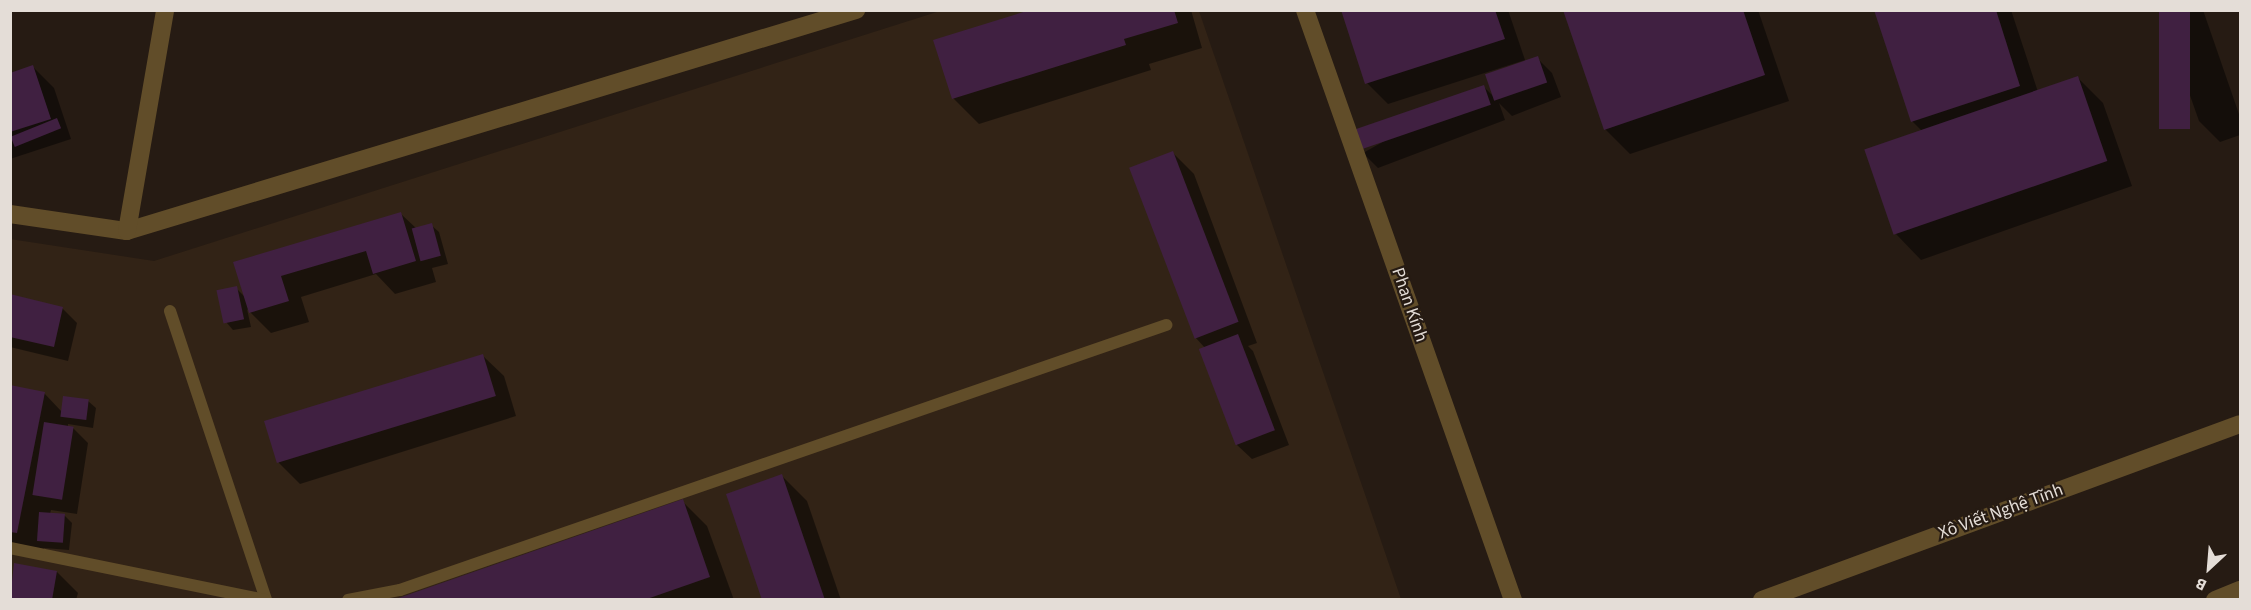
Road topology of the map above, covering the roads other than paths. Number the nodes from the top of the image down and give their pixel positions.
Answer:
1 (165, 10) edge
2 (856, 10) edge
3 (1305, 10) edge
4 (10, 214) edge
5 (127, 231) junction
6 (170, 311) dead end
7 (1166, 325) dead end
8 (2241, 424) edge
9 (10, 548) edge
10 (2241, 590) edge
11 (266, 600) edge
12 (348, 600) edge
13 (1512, 600) edge
14 (1762, 600) edge
15 (2215, 600) edge

1 - 5 street
2 - 5 street
3 - 13 street, Phan Kính
4 - 5 street
6 - 11 lane
7 - 12 lane
8 - 14 street, Xô Viết Nghệ Tĩnh
9 - 11 lane
10 - 15 street

